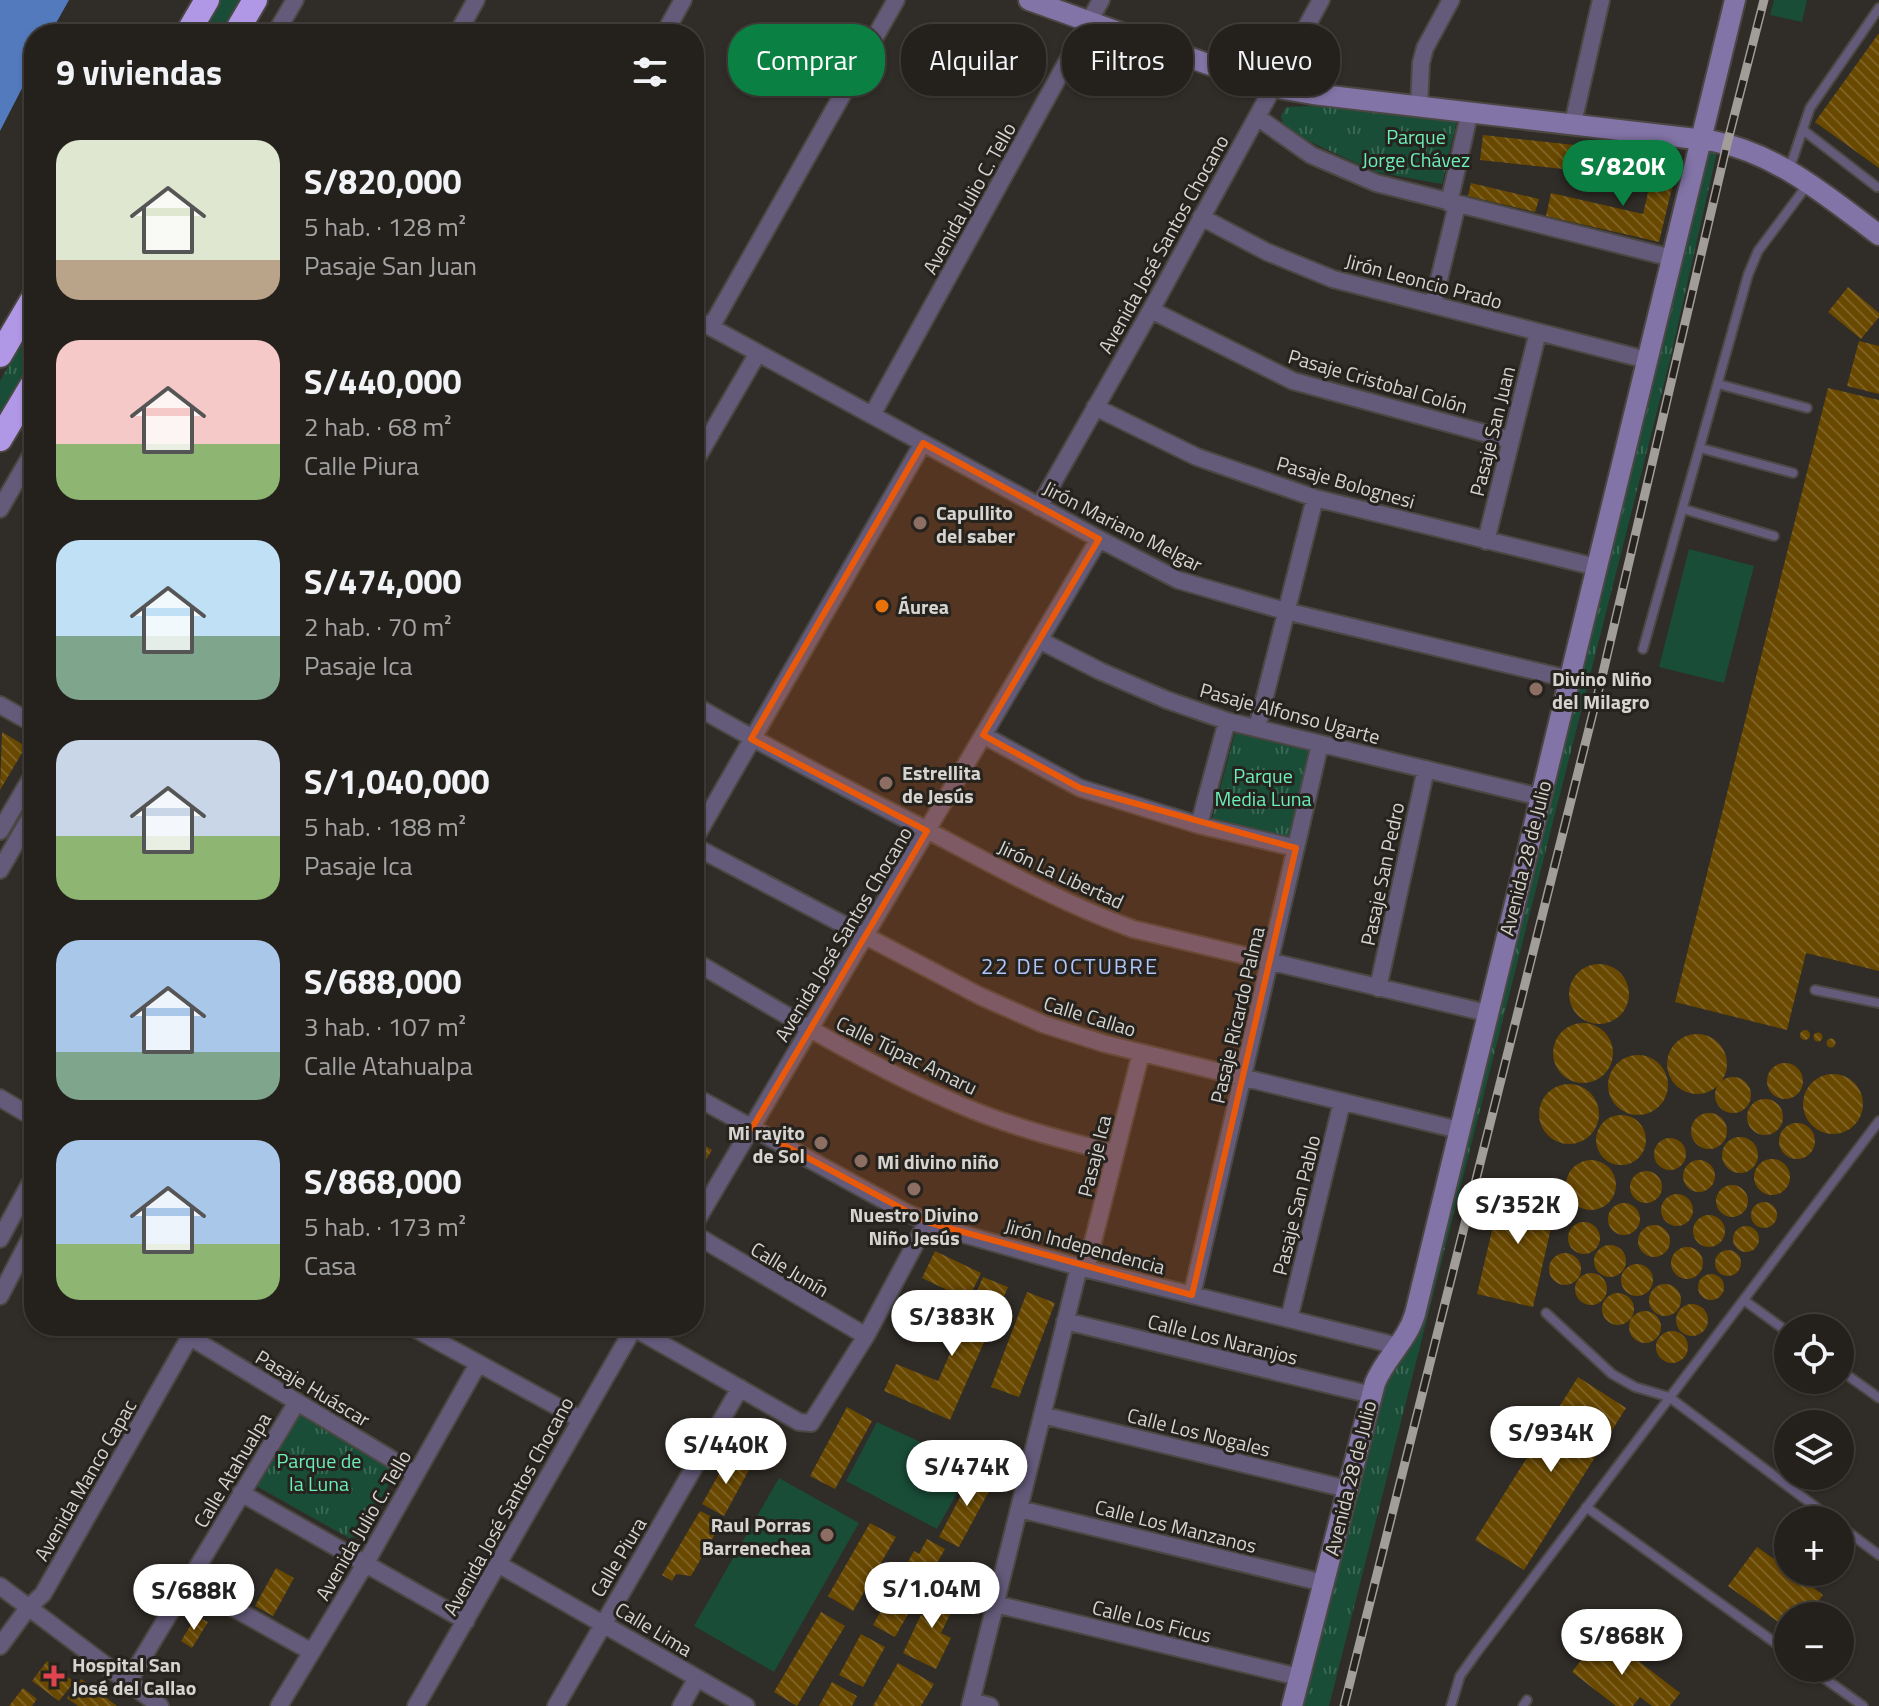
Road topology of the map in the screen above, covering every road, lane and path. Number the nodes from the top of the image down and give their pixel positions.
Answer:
1 (207, 0) edge
2 (255, 0) edge
3 (295, 0) edge
4 (476, 0) edge
5 (683, 0) edge
6 (896, 0) edge
7 (1029, 0) edge
8 (1101, 0) edge
9 (1321, 0) edge
10 (1451, 0) edge
11 (1601, 0) edge
12 (1735, 0) edge
13 (1879, 8) edge
14 (1089, 22) junction
15 (193, 24) edge
16 (241, 24) edge
17 (281, 24) edge
18 (463, 24) edge
19 (670, 24) edge
20 (1307, 24) edge
21 (1209, 65) edge
22 (1268, 96) edge
23 (1340, 96) edge
24 (1419, 106) junction
25 (1470, 111) junction
26 (1257, 117) junction
27 (1573, 123) junction
28 (1803, 130) junction
29 (1701, 140) junction
30 (1789, 170) junction
31 (1809, 183) junction
32 (1877, 187) edge
33 (1453, 204) junction
34 (1201, 217) junction
35 (1879, 235) edge
36 (1672, 258) junction
37 (1433, 304) junction
38 (1151, 310) junction
39 (24, 314) edge
40 (704, 323) edge
41 (711, 327) junction
42 (1538, 332) junction
43 (758, 353) junction
44 (0, 355) edge
45 (1647, 360) junction
46 (1718, 384) junction
47 (24, 399) edge
48 (1095, 407) junction
49 (1807, 408) dead end
50 (872, 415) junction
51 (0, 439) edge
52 (1510, 440) junction
53 (923, 443) junction
54 (704, 446) edge
55 (1700, 448) junction
56 (24, 467) edge
57 (1793, 473) dead end
58 (1315, 498) junction
59 (1039, 507) junction
60 (0, 509) edge
61 (1683, 509) junction
62 (1774, 536) dead end
63 (1099, 539) junction
64 (1486, 541) junction
65 (1596, 567) junction
66 (1285, 611) junction
67 (1039, 640) junction
68 (1643, 649) dead end
69 (1569, 679) junction
70 (0, 705) edge
71 (704, 711) edge
72 (24, 718) edge
73 (1227, 721) junction
74 (1257, 728) junction
75 (983, 735) junction
76 (751, 739) junction
77 (1320, 744) junction
78 (1426, 769) junction
79 (24, 790) edge
80 (1540, 797) junction
81 (704, 825) edge
82 (1199, 825) junction
83 (24, 828) edge
84 (0, 831) edge
85 (927, 831) junction
86 (1296, 848) junction
87 (704, 849) edge
88 (0, 870) edge
89 (864, 937) junction
90 (1271, 962) junction
91 (704, 967) edge
92 (1378, 988) junction
93 (1815, 990) dead end
94 (1879, 1003) edge
95 (1487, 1013) junction
96 (811, 1028) junction
97 (1141, 1053) junction
98 (1242, 1077) junction
99 (0, 1098) edge
100 (704, 1102) edge
101 (1342, 1102) junction
102 (24, 1112) edge
103 (1879, 1121) edge
104 (752, 1128) junction
105 (1459, 1130) junction
106 (1115, 1153) junction
107 (24, 1195) edge
108 (704, 1208) edge
109 (927, 1222) junction
110 (0, 1239) edge
111 (704, 1240) edge
112 (24, 1250) edge
113 (1082, 1268) junction
114 (1192, 1295) junction
115 (0, 1296) edge
116 (1745, 1301) junction
117 (1546, 1313) dead end
118 (1289, 1319) junction
119 (1065, 1321) junction
120 (1774, 1322) edge
121 (190, 1336) edge
122 (200, 1336) edge
123 (430, 1336) edge
124 (629, 1336) edge
125 (650, 1336) edge
126 (866, 1336) junction
127 (1398, 1346) junction
128 (478, 1364) junction
129 (1854, 1380) edge
130 (740, 1388) junction
131 (1372, 1395) junction
132 (1669, 1397) junction
133 (1879, 1398) edge
134 (297, 1402) junction
135 (1042, 1415) junction
136 (580, 1419) junction
137 (416, 1474) junction
138 (1347, 1489) junction
139 (241, 1493) junction
140 (1814, 1506) edge
141 (1586, 1507) junction
142 (1019, 1509) junction
143 (1854, 1536) edge
144 (1879, 1555) edge
145 (498, 1564) junction
146 (364, 1566) junction
147 (187, 1582) junction
148 (1324, 1583) junction
149 (0, 1586) edge
150 (995, 1604) junction
151 (28, 1608) junction
152 (466, 1621) junction
153 (603, 1622) junction
154 (1774, 1642) edge
155 (0, 1646) edge
156 (312, 1652) junction
157 (1299, 1677) junction
158 (697, 1678) junction
159 (128, 1682) junction
160 (1830, 1682) edge
161 (970, 1704) edge
162 (160, 1706) edge
163 (279, 1706) edge
164 (416, 1706) edge
165 (556, 1706) edge
166 (681, 1706) edge
167 (746, 1706) edge
168 (990, 1706) edge
169 (1292, 1706) edge
170 (1451, 1706) edge
171 (1863, 1706) edge

1 - 15 highway
2 - 16 highway
3 - 17 street
4 - 18 street
5 - 19 street
6 - 41 street
7 - 14 street
8 - 14 street, Avenida Julio C. Tello
9 - 20 street, Avenida José Santos Chocano
10 - 24 street
11 - 27 street
12 - 29 street, Avenida 28 de Julio
13 - 28 lane
14 - 21 street
14 - 50 street, Avenida Julio C. Tello
22 - 26 street, Avenida José Santos Chocano
23 - 24 street
24 - 25 street
25 - 27 street
25 - 33 street
26 - 33 street
26 - 34 street, Avenida José Santos Chocano
27 - 29 street
28 - 30 lane
28 - 32 lane
29 - 30 street
29 - 36 street, Avenida 28 de Julio
30 - 31 street
31 - 35 street
31 - 46 lane
33 - 36 street
33 - 37 street
34 - 37 street, Jirón Leoncio Prado
34 - 38 street, Avenida José Santos Chocano
36 - 45 street, Avenida 28 de Julio
37 - 42 street, Jirón Leoncio Prado
38 - 48 street, Avenida José Santos Chocano
38 - 52 street, Pasaje Cristobal Colón
39 - 44 highway
40 - 41 street, Jirón Mariano Melgar
41 - 43 street, Jirón Mariano Melgar
42 - 45 street, Jirón Leoncio Prado
42 - 52 street, Pasaje San Juan
43 - 50 street, Jirón Mariano Melgar
43 - 54 street
45 - 65 street, Avenida 28 de Julio
46 - 49 lane
46 - 55 lane
47 - 51 highway
48 - 58 street, Pasaje Bolognesi
48 - 59 street, Avenida José Santos Chocano
50 - 53 street, Jirón Mariano Melgar
52 - 64 street, Pasaje San Juan
53 - 59 street, Jirón Mariano Melgar
53 - 76 street
55 - 57 lane
55 - 61 lane
56 - 60 street
58 - 64 street, Pasaje Bolognesi
58 - 66 street
59 - 63 street, Jirón Mariano Melgar
61 - 62 lane
61 - 68 lane
63 - 66 street, Jirón Mariano Melgar
63 - 67 street, Avenida José Santos Chocano
64 - 65 street, Pasaje Bolognesi
65 - 69 street, Avenida 28 de Julio
66 - 69 street, Jirón Mariano Melgar
66 - 74 street
67 - 73 street, Pasaje Alfonso Ugarte
67 - 75 street, Avenida José Santos Chocano
69 - 80 street, Avenida 28 de Julio
70 - 72 street
71 - 76 street, Jirón La Libertad
73 - 74 street, Pasaje Alfonso Ugarte
73 - 82 street
74 - 77 street, Pasaje Alfonso Ugarte
75 - 82 street
75 - 85 street, Avenida José Santos Chocano
76 - 81 street
76 - 85 street, Jirón La Libertad
77 - 78 street, Pasaje Alfonso Ugarte
77 - 86 street, Pasaje Ricardo Palma
78 - 80 street, Pasaje Alfonso Ugarte
78 - 92 street, Pasaje San Pedro
79 - 84 street
80 - 95 street, Avenida 28 de Julio
82 - 86 street
83 - 88 street
85 - 89 street, Avenida José Santos Chocano
85 - 90 street, Jirón La Libertad
86 - 90 street, Pasaje Ricardo Palma
87 - 89 street, Calle Callao
89 - 96 street, Avenida José Santos Chocano
89 - 97 street, Calle Callao
90 - 92 street, Jirón La Libertad
90 - 98 street, Pasaje Ricardo Palma
91 - 96 street, Calle Túpac Amaru
92 - 95 street, Jirón La Libertad
93 - 94 lane
95 - 105 street, Avenida 28 de Julio
96 - 104 street, Avenida José Santos Chocano
96 - 106 street, Calle Túpac Amaru
97 - 98 street, Calle Callao
97 - 106 street, Pasaje Ica
98 - 101 street, Calle Callao
98 - 114 street, Pasaje Ricardo Palma
99 - 102 street
100 - 104 street, Jirón Independencia
101 - 105 street, Calle Callao
101 - 118 street, Pasaje San Pablo
103 - 116 lane
104 - 108 street, Avenida José Santos Chocano
104 - 109 street, Jirón Independencia
105 - 127 street, Avenida 28 de Julio
106 - 113 street, Pasaje Ica
107 - 110 street
109 - 113 street, Jirón Independencia
109 - 126 street
111 - 126 street, Calle Junín
112 - 115 street
113 - 114 street, Jirón Independencia
113 - 119 street, Pasaje Ica
114 - 118 street, Jirón Independencia
116 - 120 lane
116 - 132 lane
117 - 132 lane
118 - 127 street, Jirón Independencia
119 - 131 street, Calle Los Naranjos
119 - 135 street, Pasaje Ica
121 - 151 street, Avenida Manco Capac
122 - 134 street, Pasaje Huáscar
123 - 128 street
124 - 136 street, Avenida José Santos Chocano
125 - 130 street
126 - 130 street
127 - 131 street, Avenida 28 de Julio
128 - 136 street
128 - 137 street, Avenida Julio C. Tello
129 - 133 lane
130 - 153 street, Calle Piura
131 - 138 street, Avenida 28 de Julio
132 - 140 lane
132 - 141 lane
134 - 137 street, Pasaje Huáscar
134 - 139 street, Calle Atahualpa
135 - 138 street, Calle Los Nogales
135 - 142 street, Pasaje Ica
136 - 145 street, Avenida José Santos Chocano
137 - 146 street, Avenida Julio C. Tello
138 - 148 street, Avenida 28 de Julio
139 - 146 street
139 - 147 street, Calle Atahualpa
141 - 154 lane
141 - 170 lane
142 - 148 street, Calle Los Manzanos
142 - 150 street, Pasaje Ica
143 - 144 lane
145 - 152 street, Avenida José Santos Chocano
145 - 153 street, Calle Lima
146 - 152 street
146 - 156 street, Avenida Julio C. Tello
147 - 156 street
147 - 159 street, Calle Atahualpa
148 - 157 street, Avenida 28 de Julio
149 - 151 street
150 - 157 street, Calle Los Ficus
150 - 161 street, Pasaje Ica
151 - 155 street, Avenida Manco Capac
151 - 159 street
152 - 164 street, Avenida José Santos Chocano
153 - 158 street, Calle Lima
153 - 165 street, Calle Piura
156 - 163 street, Avenida Julio C. Tello
157 - 169 street, Avenida 28 de Julio
158 - 166 street
158 - 167 street, Calle Lima
159 - 162 street
160 - 171 lane
161 - 168 street

